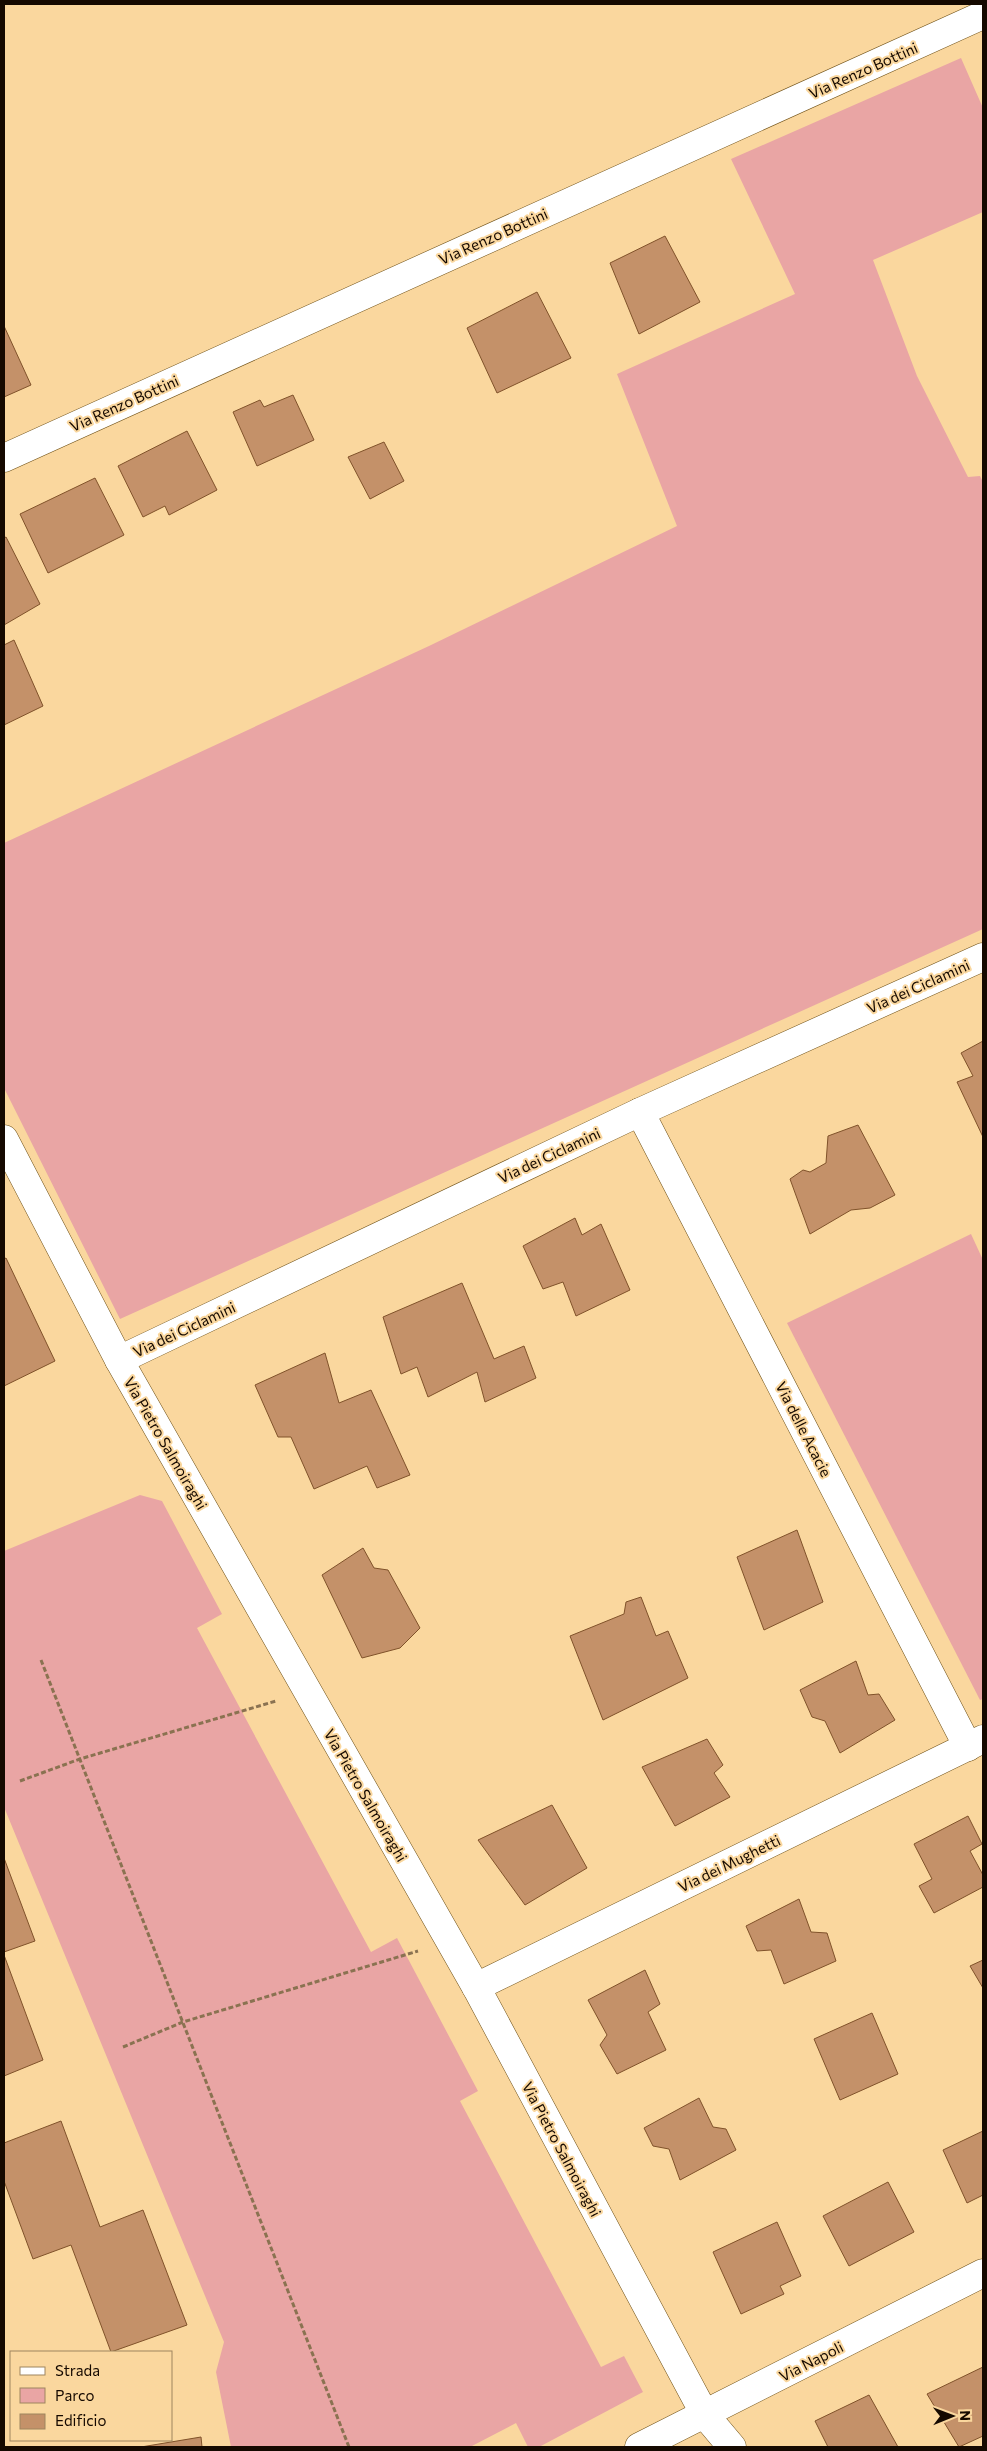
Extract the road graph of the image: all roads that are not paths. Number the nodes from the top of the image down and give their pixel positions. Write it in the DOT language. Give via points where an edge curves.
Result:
graph roads {
  1 [pos="983,15"];
  2 [pos="4,458"];
  3 [pos="983,957"];
  4 [pos="640,1112"];
  5 [pos="4,1139"];
  6 [pos="119,1360"];
  7 [pos="975,1743"];
  8 [pos="476,1987"];
  9 [pos="983,2273"];
  10 [pos="705,2415"];
  11 [pos="639,2447"];
  12 [pos="732,2447"];
  1 -- 2 [label="street, Via Renzo Bottini"];
  3 -- 4 [label="street, Via dei Ciclamini"];
  4 -- 6 [label="street, Via dei Ciclamini"];
  4 -- 7 [label="street, Via delle Acacie"];
  5 -- 6 [label="street, Via Pietro Salmoiraghi"];
  6 -- 8 [label="street, Via Pietro Salmoiraghi"];
  7 -- 8 [label="street, Via dei Mughetti"];
  8 -- 10 [label="street, Via Pietro Salmoiraghi"];
  9 -- 10 [label="street, Via Napoli"];
  10 -- 11 [label="street, Via Napoli"];
  10 -- 12 [label="street, Via Pietro Salmoiraghi"];
}
